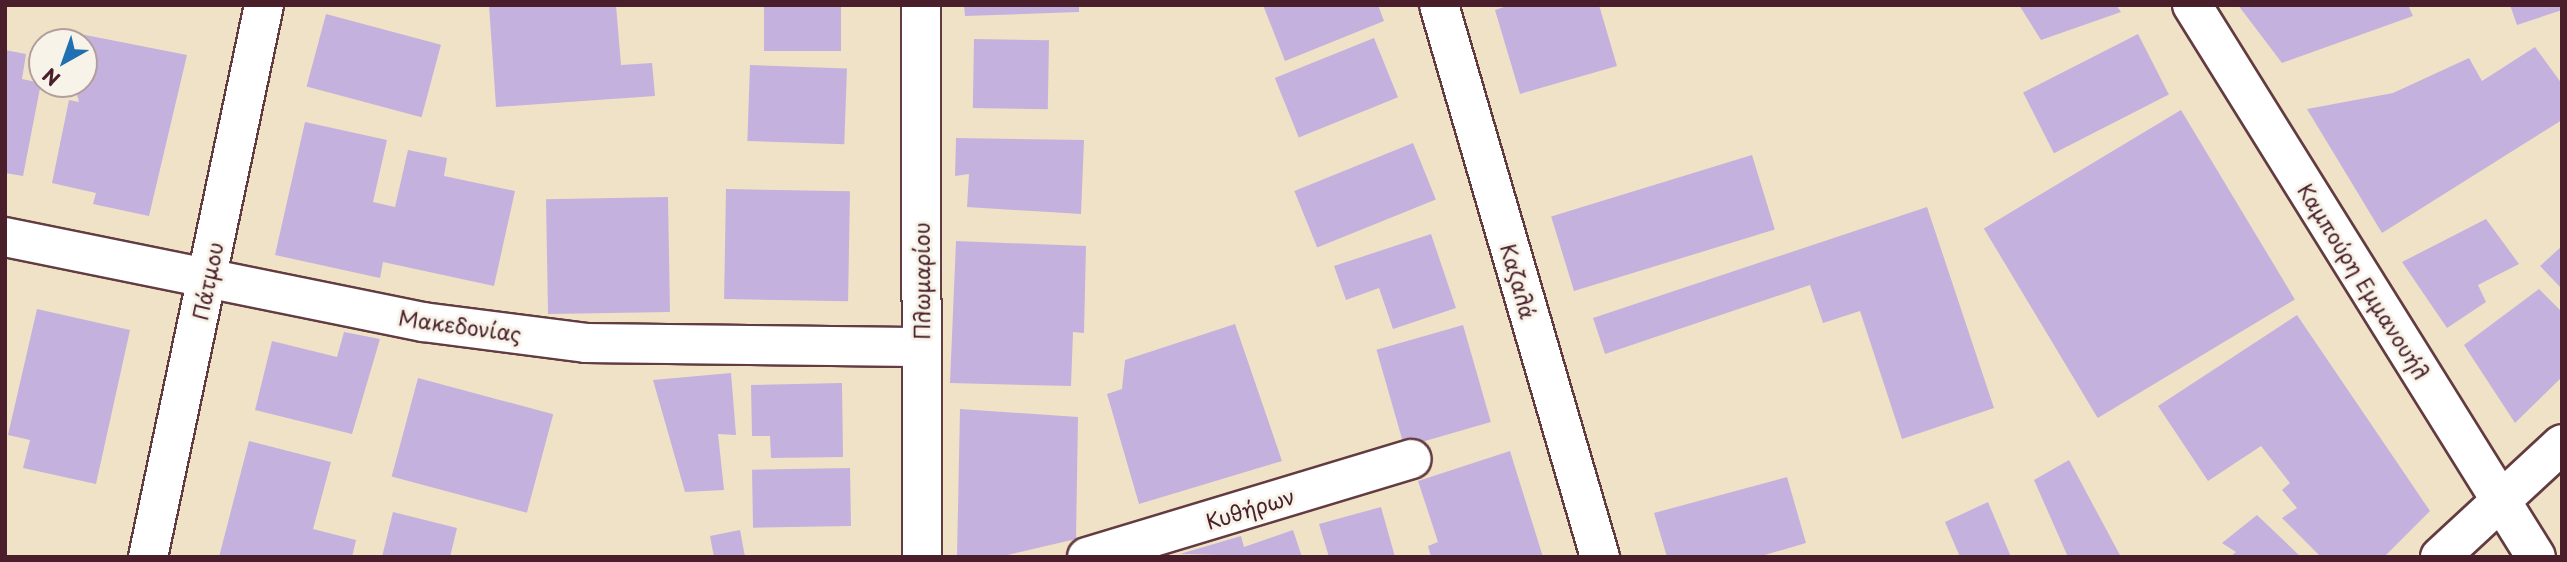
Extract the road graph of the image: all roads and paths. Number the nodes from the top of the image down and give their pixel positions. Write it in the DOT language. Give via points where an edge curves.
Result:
graph roads {
  1 [pos="264,5"];
  2 [pos="921,5"];
  3 [pos="1439,5"];
  4 [pos="2192,5"];
  5 [pos="5,237"];
  6 [pos="207,279"];
  7 [pos="922,347"];
  8 [pos="2562,444"];
  9 [pos="1412,459"];
  10 [pos="2500,499"];
  11 [pos="1169,545"];
  12 [pos="148,557"];
  13 [pos="922,557"];
  14 [pos="1087,557"];
  15 [pos="1600,557"];
  16 [pos="2440,557"];
  17 [pos="2536,557"];
  1 -- 6 [label="street, Πάτμου"];
  2 -- 7 [label="street, Πλωμαρίου"];
  3 -- 15 [label="street, Καζαλά"];
  4 -- 10 [label="street, Καμπούρη Εμμανουήλ"];
  5 -- 6 [label="street, Μακεδονίας"];
  6 -- 7 [label="street, Μακεδονίας" via="423,322 586,343"];
  6 -- 12 [label="street, Πάτμου"];
  7 -- 13 [label="street, Πλωμαρίου"];
  8 -- 10 [label="street"];
  9 -- 11 [label="street, Κυθήρων"];
  10 -- 16 [label="street"];
  10 -- 17 [label="street, Καμπούρη Εμμανουήλ"];
  11 -- 14 [label="street, Κυθήρων"];
}
